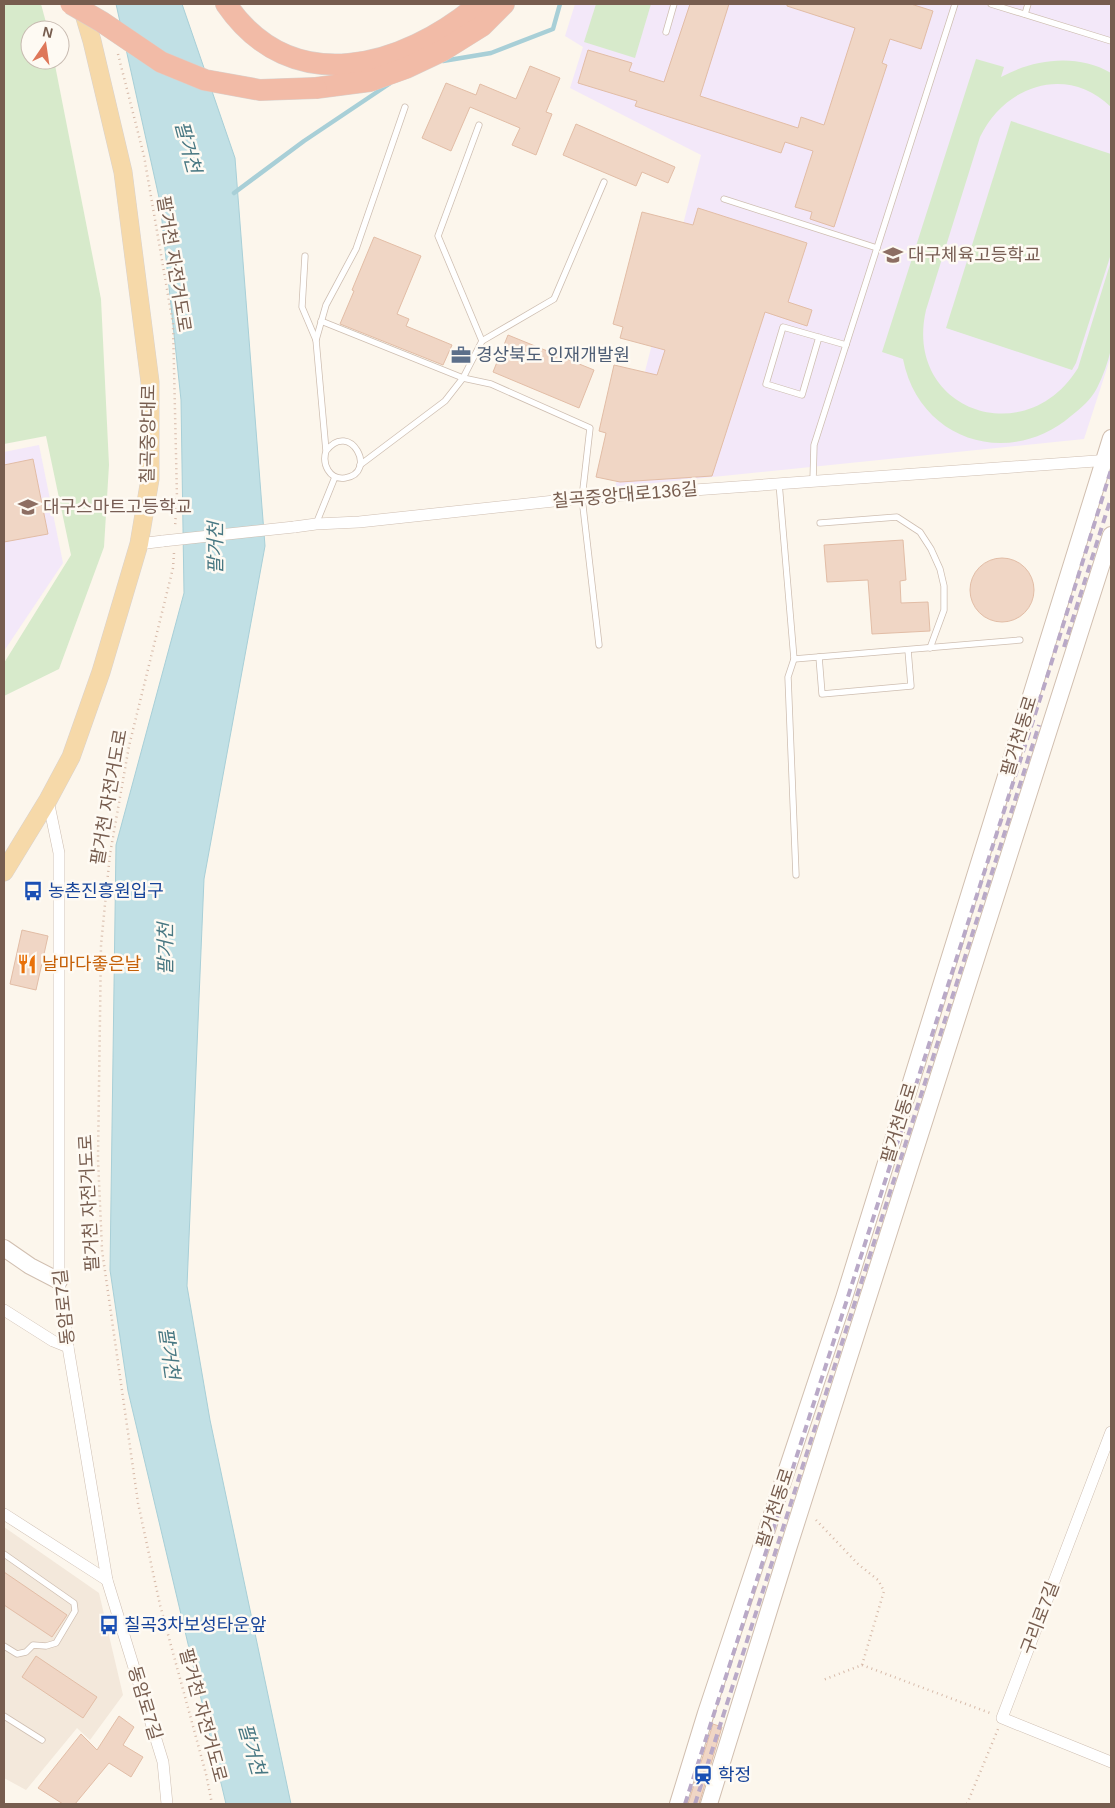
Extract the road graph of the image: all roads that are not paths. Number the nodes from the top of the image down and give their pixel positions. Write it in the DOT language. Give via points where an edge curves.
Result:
graph roads {
  1 [pos="70,4"];
  2 [pos="81,4"];
  3 [pos="226,4"];
  4 [pos="479,4"];
  5 [pos="504,4"];
  6 [pos="674,4"];
  7 [pos="955,4"];
  8 [pos="991,4"];
  9 [pos="1028,4"];
  10 [pos="1025,14"];
  11 [pos="666,32"];
  12 [pos="1111,41"];
  13 [pos="405,107"];
  14 [pos="479,125"];
  15 [pos="604,182"];
  16 [pos="724,199"];
  17 [pos="877,248"];
  18 [pos="305,256"];
  19 [pos="321,321"];
  20 [pos="819,337"];
  21 [pos="316,340"];
  22 [pos="482,341"];
  23 [pos="846,345"];
  24 [pos="463,378"];
  25 [pos="1111,438"];
  26 [pos="326,452"];
  27 [pos="1108,460"];
  28 [pos="360,465"];
  29 [pos="335,476"];
  30 [pos="813,481"];
  31 [pos="778,484"];
  32 [pos="582,498"];
  33 [pos="820,523"];
  34 [pos="316,524"];
  35 [pos="1111,535"];
  36 [pos="139,544"];
  37 [pos="1020,640"];
  38 [pos="599,645"];
  39 [pos="930,648"];
  40 [pos="908,650"];
  41 [pos="819,657"];
  42 [pos="794,659"];
  43 [pos="48,800"];
  44 [pos="4,872"];
  45 [pos="796,874"];
  46 [pos="4,1248"];
  47 [pos="59,1281"];
  48 [pos="4,1310"];
  49 [pos="68,1347"];
  50 [pos="1111,1432"];
  51 [pos="4,1514"];
  52 [pos="4,1554"];
  53 [pos="107,1580"];
  54 [pos="4,1646"];
  55 [pos="4,1716"];
  56 [pos="42,1740"];
  57 [pos="1111,1762"];
  58 [pos="167,1804"];
  59 [pos="678,1804"];
  60 [pos="709,1804"];
  1 -- 5 [label="highway, bridge" via="161,62 205,80 260,90 316,88 370,81 442,52 482,26"];
  2 -- 36 [label="main road, 칠곡중앙대로" via="123,172 150,382 150,479"];
  3 -- 4 [label="highway" via="243,25 282,53 319,64 335,65 360,64 390,56 447,28"];
  6 -- 11 [label="lane"];
  7 -- 17 [label="lane"];
  8 -- 10 [label="lane"];
  9 -- 10 [label="lane"];
  10 -- 12 [label="lane"];
  13 -- 19 [label="lane" via="356,249"];
  14 -- 22 [label="lane" via="438,236"];
  15 -- 22 [label="lane" via="554,300"];
  16 -- 17 [label="lane"];
  17 -- 23 [label="lane"];
  18 -- 21 [label="lane" via="302,307"];
  19 -- 21 [label="lane"];
  19 -- 24 [label="lane"];
  20 -- 20 [label="lane" via="783,327 766,384 802,395"];
  20 -- 23 [label="lane"];
  21 -- 26 [label="lane"];
  22 -- 24 [label="lane"];
  23 -- 30 [label="lane" via="814,445"];
  24 -- 28 [label="lane" via="445,401"];
  24 -- 32 [label="lane" via="491,384 590,428"];
  25 -- 27 [label="street, 팔거천동로"];
  26 -- 28 [label="lane" via="340,442 352,444 360,453"];
  26 -- 29 [label="lane" via="324,463"];
  27 -- 30 [label="street, 칠곡중앙대로136길"];
  27 -- 59 [label="street, 팔거천동로" via="844,1298"];
  28 -- 29 [label="lane" via="347,478"];
  29 -- 34 [label="lane"];
  30 -- 31 [label="street, 칠곡중앙대로136길"];
  31 -- 32 [label="street, 칠곡중앙대로136길"];
  31 -- 42 [label="lane"];
  32 -- 34 [label="street, 칠곡중앙대로136길"];
  32 -- 38 [label="lane"];
  33 -- 39 [label="lane" via="897,517 920,532 940,568 944,586 944,610"];
  34 -- 36 [label="street, 칠곡중앙대로136길, bridge"];
  35 -- 60 [label="street, 팔거천동로"];
  36 -- 43 [label="main road, 칠곡중앙대로" via="72,757"];
  37 -- 39 [label="lane"];
  39 -- 40 [label="lane"];
  40 -- 41 [label="lane"];
  40 -- 41 [label="lane" via="911,686 822,694"];
  41 -- 42 [label="lane"];
  42 -- 45 [label="lane" via="788,677"];
  43 -- 44 [label="main road, 칠곡중앙대로"];
  43 -- 47 [label="street, 동암로7길" via="59,853"];
  46 -- 47 [label="street"];
  47 -- 49 [label="street, 동암로7길"];
  48 -- 49 [label="street"];
  49 -- 53 [label="street, 동암로7길"];
  50 -- 57 [label="street, 구리로7길" via="1002,1718"];
  51 -- 53 [label="street"];
  52 -- 54 [label="lane" via="74,1603 75,1611 56,1643 32,1645 26,1652 17,1654"];
  53 -- 58 [label="street, 동암로7길" via="163,1762"];
  55 -- 56 [label="lane"];
}
